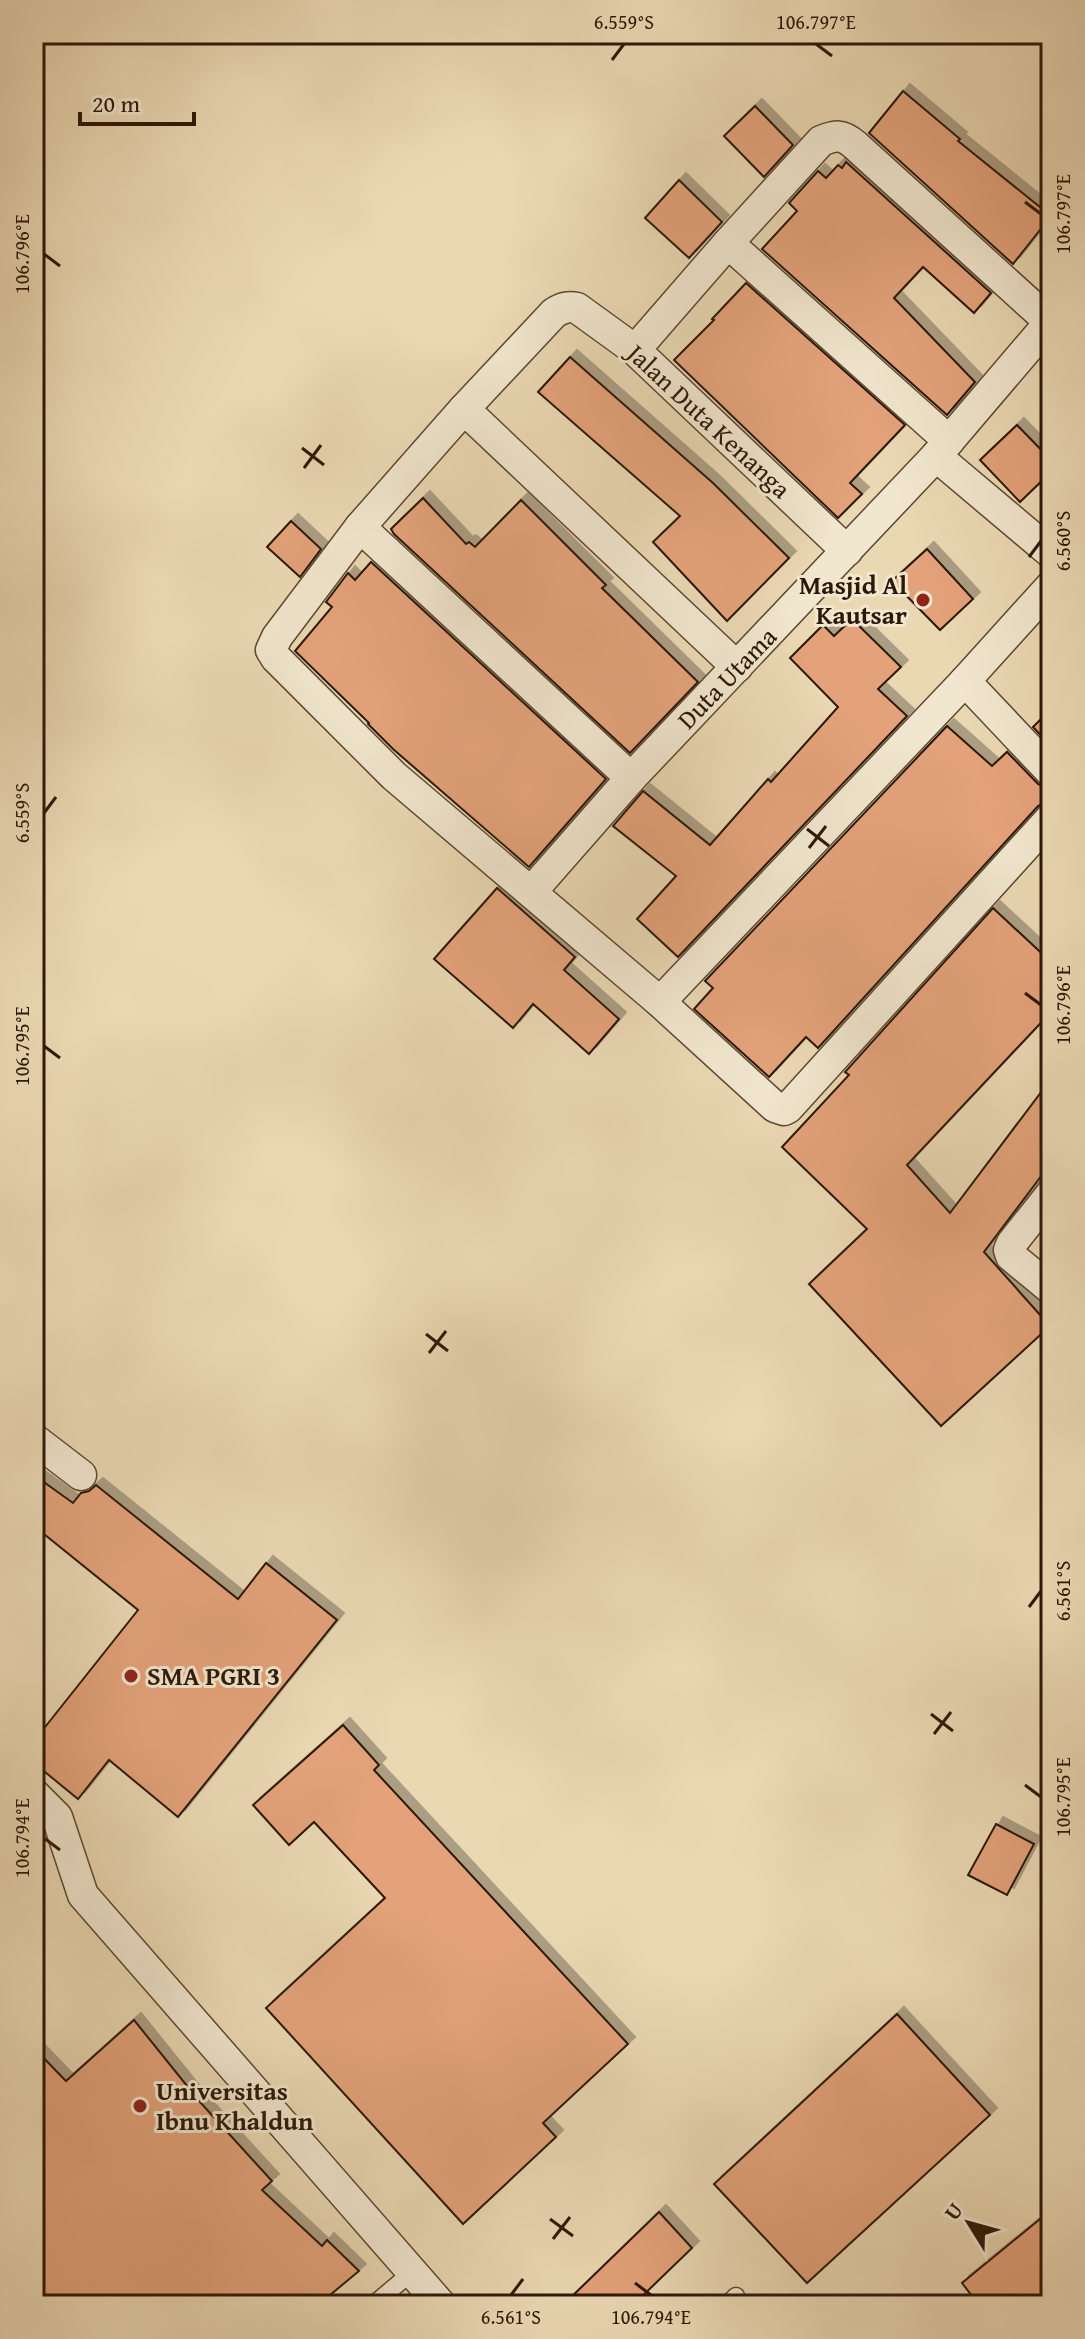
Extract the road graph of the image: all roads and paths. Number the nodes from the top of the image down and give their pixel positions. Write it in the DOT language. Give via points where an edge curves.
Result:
graph roads {
  1 [pos="728,243"];
  2 [pos="1050,322"];
  3 [pos="635,350"];
  4 [pos="464,409"];
  5 [pos="942,448"];
  6 [pos="360,527"];
  7 [pos="847,551"];
  8 [pos="1051,553"];
  9 [pos="1051,586"];
  10 [pos="737,667"];
  11 [pos="965,681"];
  12 [pos="1051,772"];
  13 [pos="631,778"];
  14 [pos="1051,818"];
  15 [pos="531,892"];
  16 [pos="660,1002"];
  17 [pos="1051,1194"];
  18 [pos="1051,1289"];
  19 [pos="34,1439"];
  20 [pos="81,1475"];
  21 [pos="34,1794"];
  22 [pos="412,2272"];
  23 [pos="373,2305"];
  24 [pos="441,2305"];
  1 -- 2 [label="street" via="821,141 846,137"];
  1 -- 3 [label="street"];
  1 -- 5 [label="street"];
  2 -- 5 [label="street, Duta Utama"];
  3 -- 4 [label="street, Jalan Duta Kenanga" via="577,308 561,308"];
  3 -- 7 [label="street, Jalan Duta Kenanga"];
  4 -- 6 [label="street"];
  4 -- 10 [label="street"];
  5 -- 7 [label="street, Duta Utama"];
  5 -- 8 [label="street"];
  6 -- 13 [label="street"];
  6 -- 15 [label="street" via="271,650 394,776"];
  7 -- 10 [label="street, Duta Utama"];
  9 -- 11 [label="street"];
  10 -- 13 [label="street, Duta Utama"];
  11 -- 12 [label="street"];
  11 -- 16 [label="street"];
  13 -- 15 [label="street, Duta Utama"];
  14 -- 16 [label="street" via="784,1110"];
  15 -- 16 [label="street"];
  17 -- 18 [label="street" via="1009,1250"];
  19 -- 20 [label="street"];
  21 -- 22 [label="street" via="57,1817 83,1895"];
  22 -- 23 [label="lane"];
  22 -- 24 [label="street"];
}
